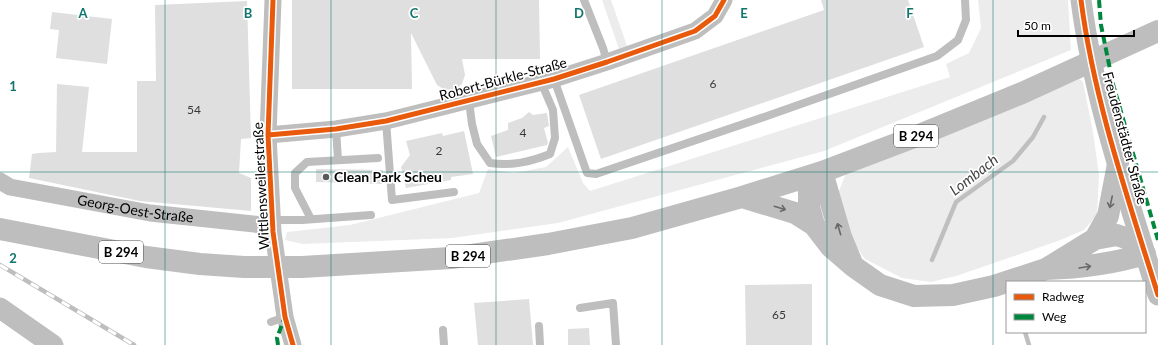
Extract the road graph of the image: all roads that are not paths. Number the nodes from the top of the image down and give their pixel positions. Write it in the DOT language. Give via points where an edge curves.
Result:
graph roads {
  1 [pos="273,0"];
  2 [pos="584,0"];
  3 [pos="724,0"];
  4 [pos="965,0"];
  5 [pos="1081,0"];
  6 [pos="1158,31"];
  7 [pos="607,62"];
  8 [pos="547,81"];
  9 [pos="469,101"];
  10 [pos="386,121"];
  11 [pos="336,129"];
  12 [pos="268,135"];
  13 [pos="378,158"];
  14 [pos="338,160"];
  15 [pos="1118,164"];
  16 [pos="816,174"];
  17 [pos="0,181"];
  18 [pos="454,192"];
  19 [pos="742,197"];
  20 [pos="371,215"];
  21 [pos="311,220"];
  22 [pos="272,223"];
  23 [pos="814,225"];
  24 [pos="0,229"];
  25 [pos="1096,239"];
  26 [pos="1145,254"];
  27 [pos="853,266"];
  28 [pos="1046,269"];
  29 [pos="1009,281"];
  30 [pos="1006,282"];
  31 [pos="1158,295"];
  32 [pos="0,308"];
  33 [pos="580,308"];
  34 [pos="539,326"];
  35 [pos="443,330"];
  36 [pos="53,345"];
  37 [pos="293,345"];
  38 [pos="444,345"];
  39 [pos="540,345"];
  40 [pos="616,345"];
  1 -- 12 [label="street, Wittlensweilerstraße"];
  2 -- 7 [label="lane"];
  3 -- 7 [label="street, Robert-Bürkle-Straße" via="715,16 695,31"];
  4 -- 8 [label="lane" via="966,20 958,40 937,56 596,174 587,173"];
  5 -- 15 [label="street, Freudenstädter Straße" via="1084,28 1097,87"];
  6 -- 16 [label="main road, B 294" via="1022,93"];
  7 -- 8 [label="street, Robert-Bürkle-Straße"];
  8 -- 9 [label="street, Robert-Bürkle-Straße"];
  8 -- 9 [label="lane" via="555,138 550,154 533,161 505,165 490,163 477,144"];
  9 -- 10 [label="street, Robert-Bürkle-Straße"];
  10 -- 11 [label="street, Robert-Bürkle-Straße"];
  10 -- 18 [label="lane" via="392,200"];
  11 -- 12 [label="street, Robert-Bürkle-Straße"];
  11 -- 14 [label="lane"];
  12 -- 22 [label="street, Wittlensweilerstraße"];
  13 -- 14 [label="lane"];
  14 -- 21 [label="lane" via="307,162 295,173 295,188"];
  15 -- 25 [label="main road, one-way" via="1108,216"];
  15 -- 26 [label="street, Freudenstädter Straße"];
  16 -- 19 [label="main road, B 294"];
  16 -- 23 [label="main road" via="809,207"];
  27 -- 16 [label="main road, one-way"];
  17 -- 22 [label="street, Georg-Oest-Straße" via="10,187 150,213"];
  19 -- 23 [label="main road, one-way" via="795,213"];
  19 -- 24 [label="main road, B 294" via="632,228 548,244 451,258 302,266 244,267 200,264 146,257"];
  20 -- 21 [label="lane"];
  21 -- 22 [label="lane"];
  22 -- 37 [label="street, Wittlensweilerstraße" via="278,320"];
  23 -- 27 [label="main road" via="831,247"];
  25 -- 26 [label="main road" via="1117,235 1132,240"];
  25 -- 28 [label="main road"];
  28 -- 26 [label="main road, one-way" via="1081,268"];
  26 -- 31 [label="street, Freudenstädter Straße"];
  27 -- 30 [label="main road" via="880,285 914,296 953,295"];
  28 -- 29 [label="main road"];
  32 -- 36 [label="street"];
  33 -- 40 [label="lane" via="613,303"];
  34 -- 39 [label="lane"];
  35 -- 38 [label="lane"];
}
